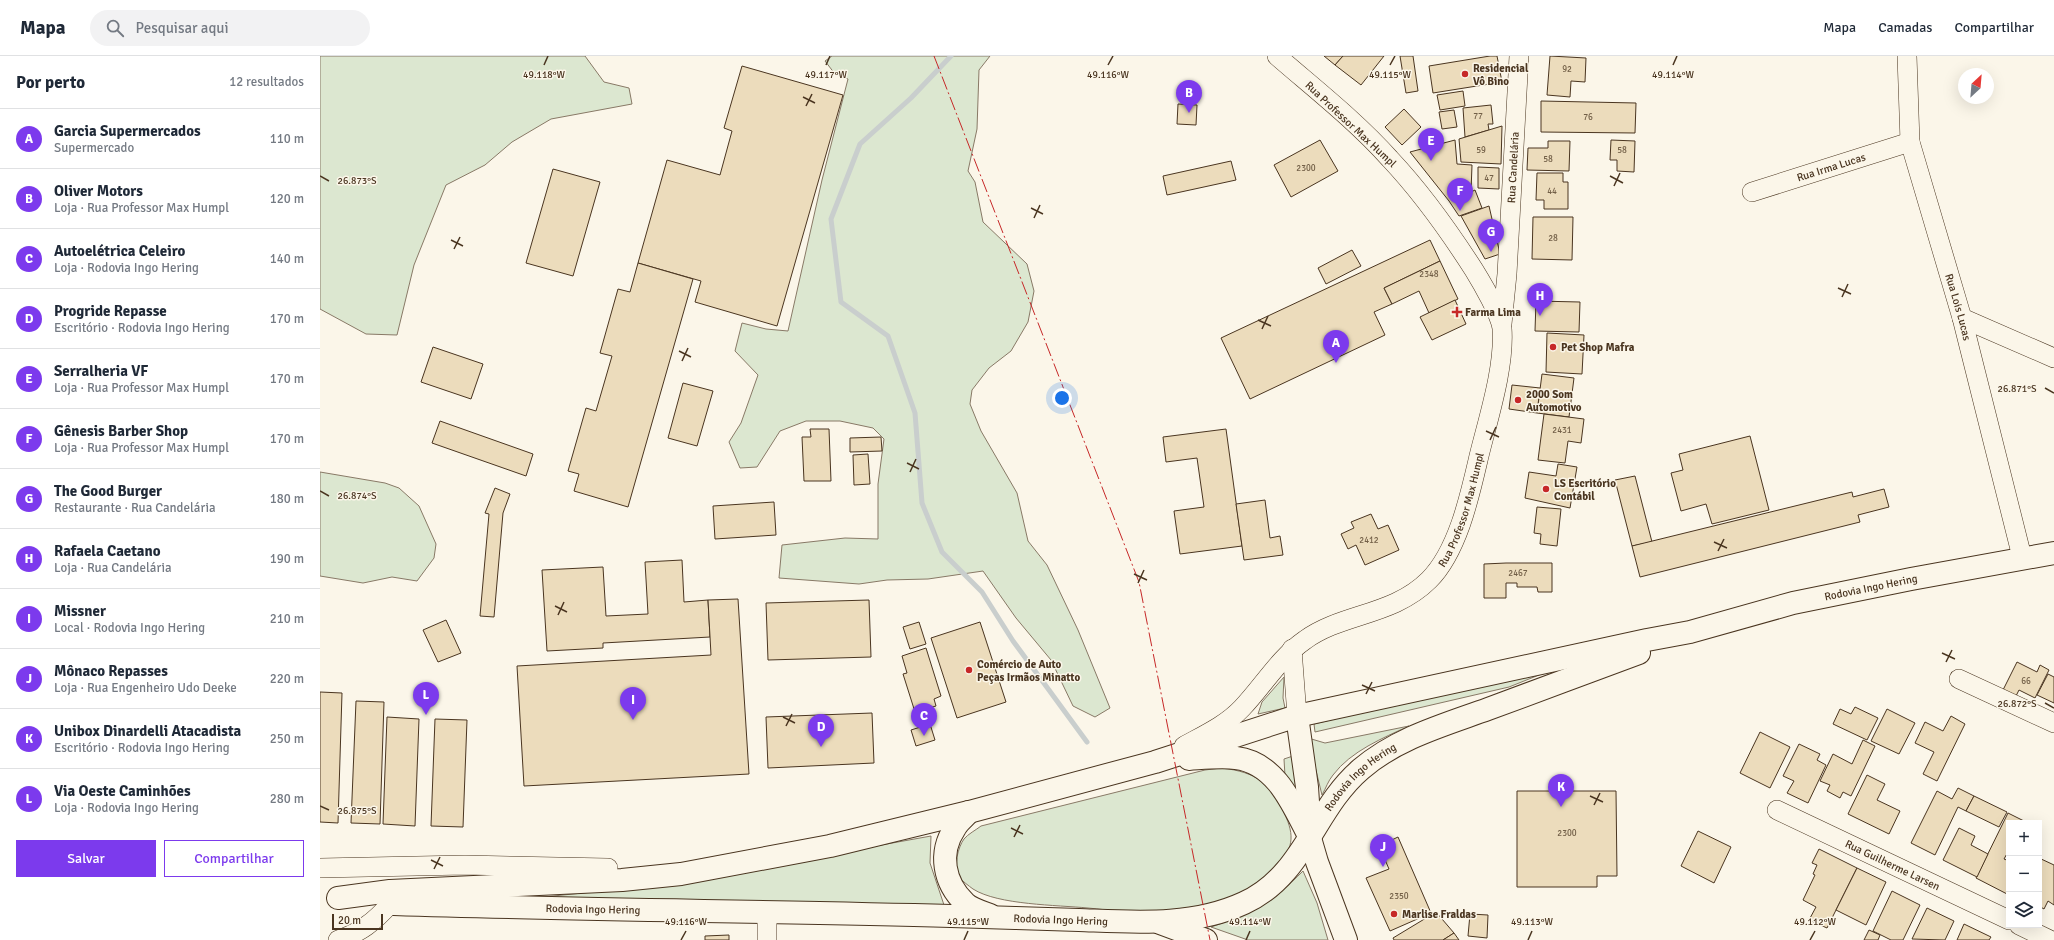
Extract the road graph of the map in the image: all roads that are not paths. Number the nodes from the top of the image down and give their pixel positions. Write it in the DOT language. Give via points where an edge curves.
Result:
graph roads {
  1 [pos="1277,56"];
  2 [pos="1519,56"];
  3 [pos="1907,56"];
  4 [pos="1910,142"];
  5 [pos="1752,192"];
  6 [pos="1962,318"];
  7 [pos="1502,326"];
  8 [pos="2054,358"];
  9 [pos="2054,553"];
  10 [pos="2022,557"];
  11 [pos="1690,632"];
  12 [pos="1292,650"];
  13 [pos="1959,679"];
  14 [pos="1297,716"];
  15 [pos="2054,723"];
  16 [pos="1155,762"];
  17 [pos="1777,810"];
  18 [pos="969,812"];
  19 [pos="1310,838"];
  20 [pos="320,868"];
  21 [pos="608,868"];
  22 [pos="329,898"];
  23 [pos="390,904"];
  24 [pos="767,913"];
  25 [pos="994,918"];
  26 [pos="2006,919"];
  27 [pos="1160,923"];
  28 [pos="2025,928"];
  29 [pos="338,940"];
  30 [pos="767,940"];
  31 [pos="1206,940"];
  32 [pos="1346,940"];
  33 [pos="2050,940"];
  1 -- 7 [label="street, Rua Professor Max Humpl" via="1368,136 1409,180 1460,248 1491,301"];
  2 -- 7 [label="street, Rua Candelária"];
  3 -- 4 [label="street, Rua Lois Lucas"];
  4 -- 5 [label="street, Rua Irma Lucas"];
  4 -- 6 [label="street, Rua Lois Lucas"];
  6 -- 8 [label="street"];
  6 -- 10 [label="street, Rua Lois Lucas"];
  7 -- 12 [label="street, Rua Professor Max Humpl" via="1495,392 1477,466 1465,510 1441,565 1420,588 1394,604 1328,628 1307,638"];
  9 -- 10 [label="main road, Rodovia Ingo Hering"];
  10 -- 11 [label="main road, Rodovia Ingo Hering" via="1793,603"];
  11 -- 14 [label="main road, Rodovia Ingo Hering"];
  11 -- 19 [label="main road, Rodovia Ingo Hering" via="1651,649 1418,734 1380,754 1359,771 1334,799"];
  12 -- 14 [label="street"];
  12 -- 16 [label="street, Rua Professor Max Humpl" via="1242,709 1224,724"];
  13 -- 15 [label="street"];
  14 -- 16 [label="main road, Rodovia Ingo Hering"];
  14 -- 19 [label="main road" via="1307,787"];
  16 -- 18 [label="main road, Rodovia Ingo Hering"];
  16 -- 19 [label="main road" via="1208,758 1250,761 1273,775"];
  17 -- 26 [label="street, Rua Guilherme Larsen"];
  18 -- 22 [label="main road, Rodovia Ingo Hering" via="830,846 681,874 622,880 390,891"];
  18 -- 25 [label="main road" via="955,828 947,845 944,863 948,880 966,904"];
  19 -- 27 [label="main road, Rodovia Ingo Hering" via="1285,874 1264,892 1242,904 1205,915"];
  19 -- 32 [label="main road"];
  20 -- 21 [label="street" via="465,865"];
  22 -- 23 [label="main road, Rodovia Ingo Hering"];
  23 -- 24 [label="main road, Rodovia Ingo Hering"];
  23 -- 29 [label="street" via="360,931"];
  24 -- 25 [label="main road, Rodovia Ingo Hering"];
  24 -- 30 [label="street"];
  25 -- 27 [label="main road, Rodovia Ingo Hering"];
  27 -- 31 [label="main road"];
  28 -- 33 [label="street"];
}
